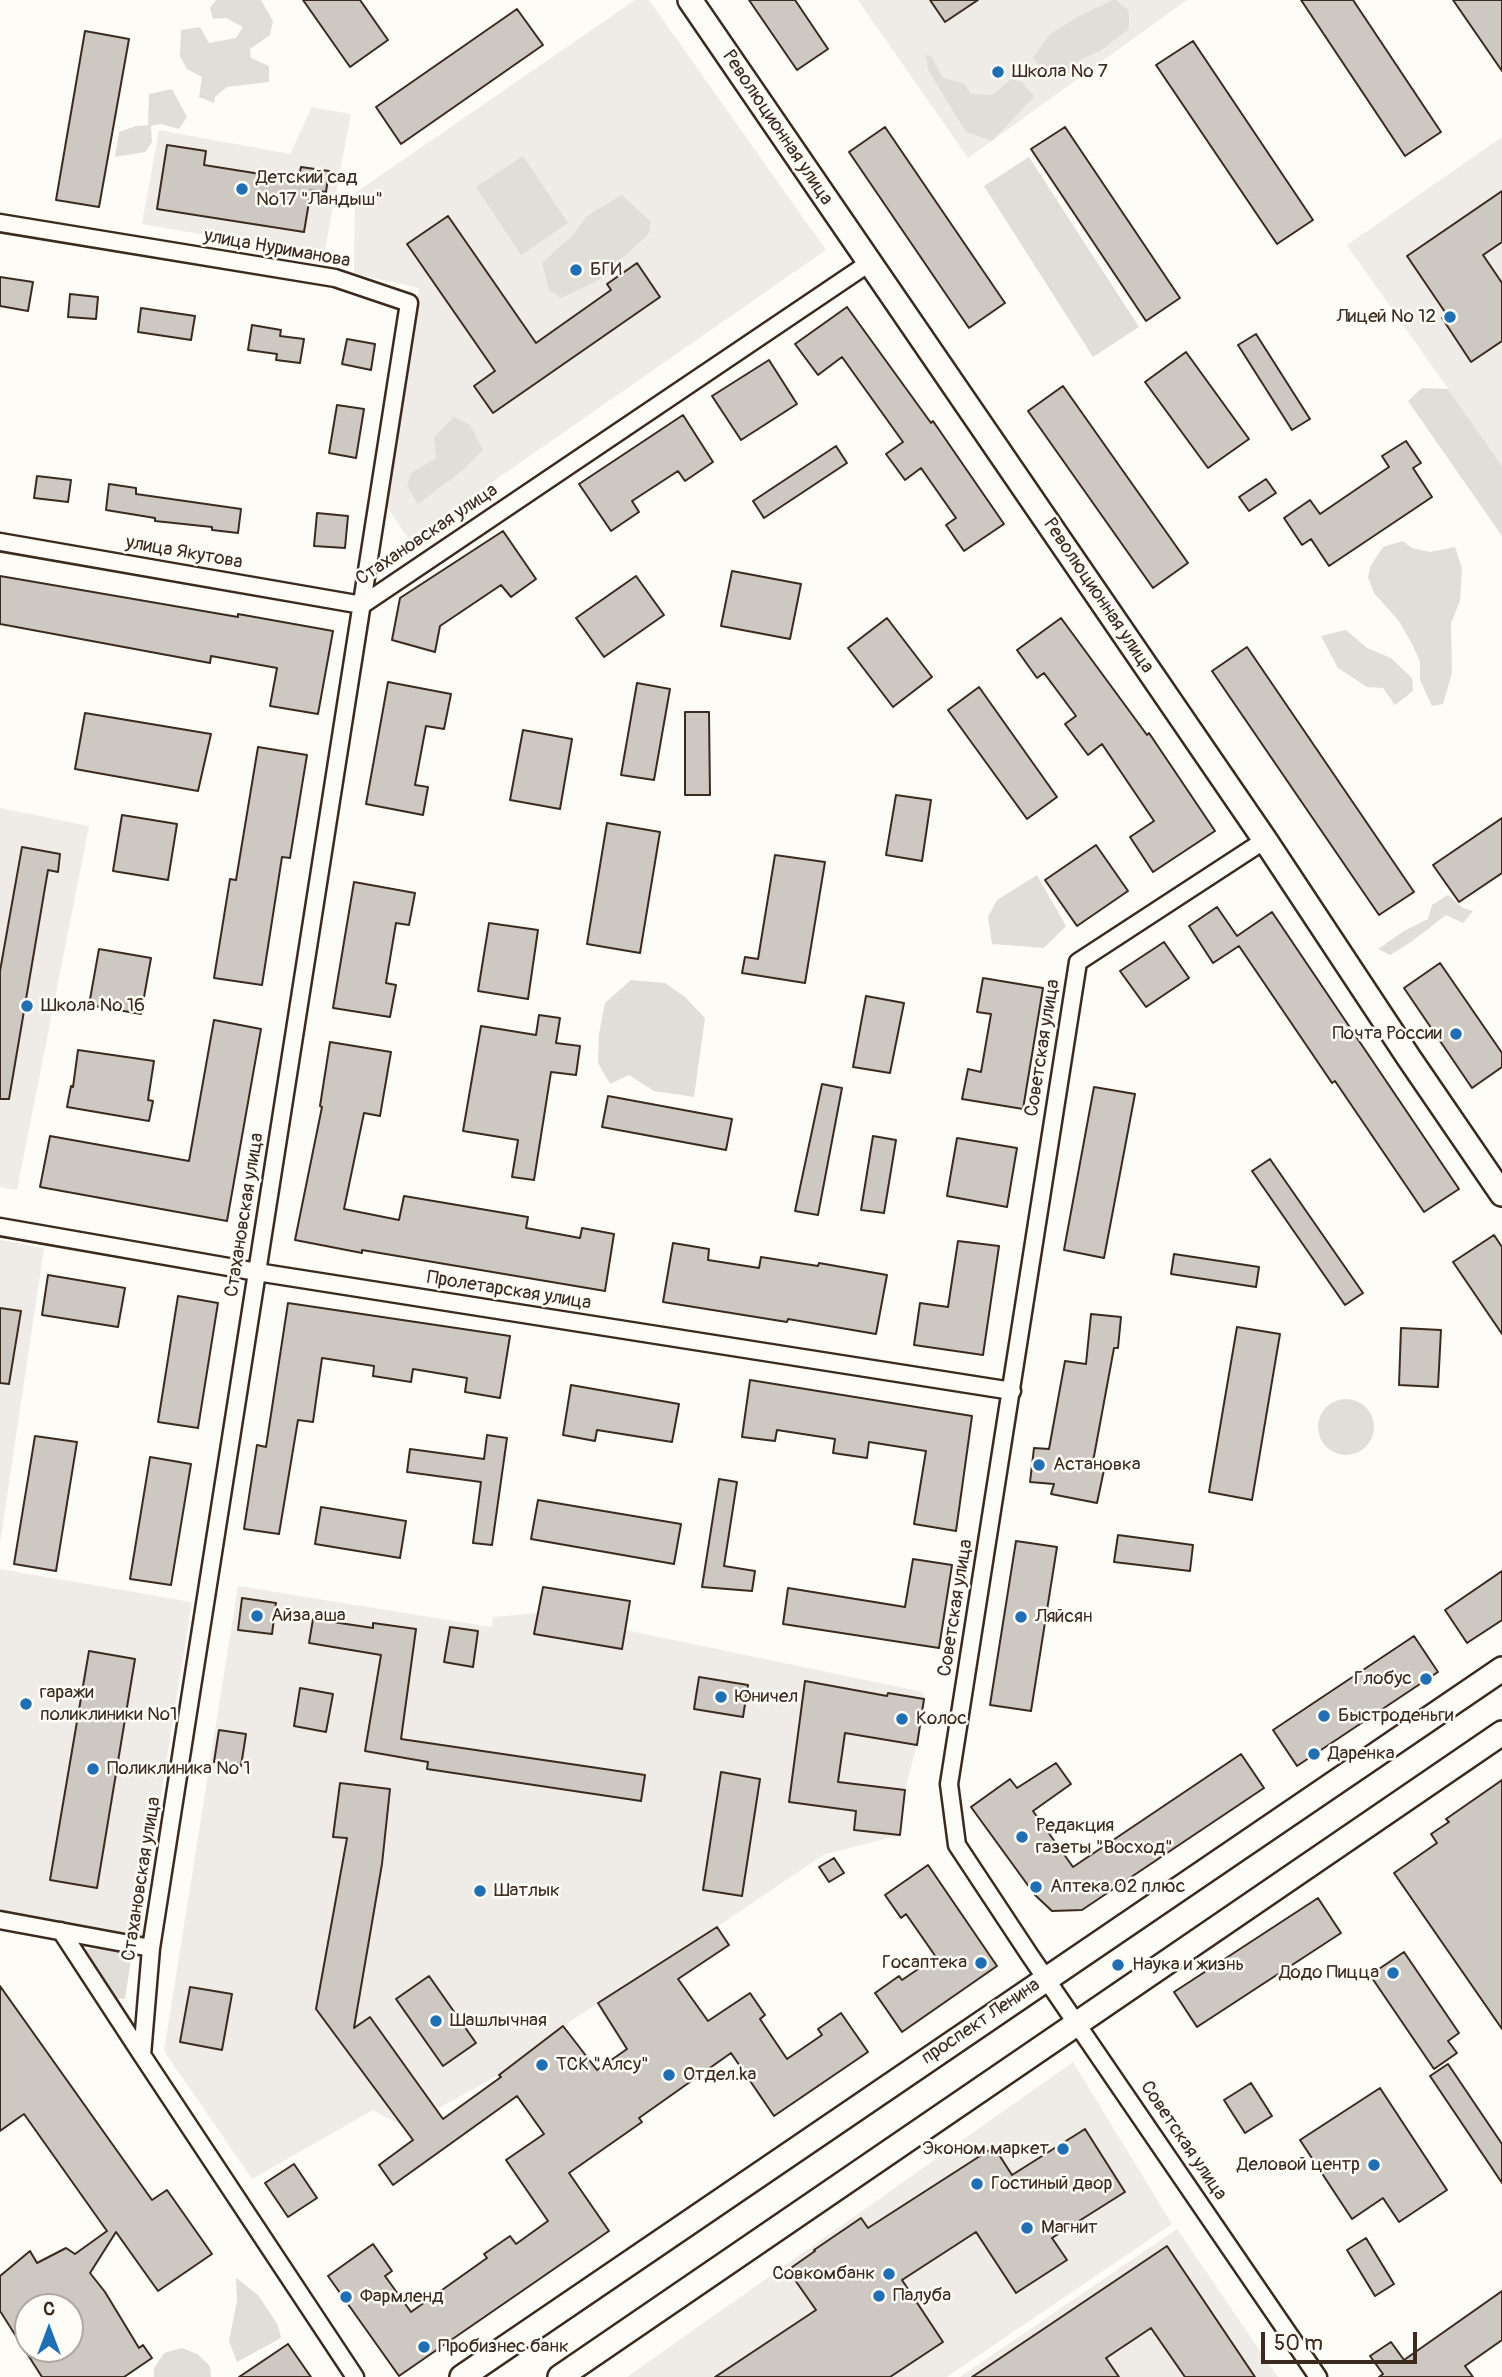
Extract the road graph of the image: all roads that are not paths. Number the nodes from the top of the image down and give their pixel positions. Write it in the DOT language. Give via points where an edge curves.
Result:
graph roads {
  1 [pos="690,0"];
  2 [pos="0,223"];
  3 [pos="869,263"];
  4 [pos="0,542"];
  5 [pos="362,604"];
  6 [pos="1265,841"];
  7 [pos="1502,1194"];
  8 [pos="0,1227"];
  9 [pos="257,1272"];
  10 [pos="1012,1391"];
  11 [pos="1502,1669"];
  12 [pos="1502,1733"];
  13 [pos="0,1920"];
  14 [pos="61,1931"];
  15 [pos="152,1948"];
  16 [pos="1046,1978"];
  17 [pos="1078,2025"];
  18 [pos="142,2055"];
  19 [pos="355,2377"];
  20 [pos="462,2377"];
  21 [pos="560,2377"];
  22 [pos="1318,2377"];
  1 -- 3 [label="street, Революционная улица"];
  2 -- 5 [label="street, улица Нуриманова" via="335,278 409,303"];
  3 -- 5 [label="street, Стахановская улица"];
  3 -- 6 [label="street, Революционная улица"];
  4 -- 5 [label="street, улица Якутова"];
  5 -- 9 [label="street, Стахановская улица"];
  6 -- 7 [label="street, Революционная улица"];
  6 -- 10 [label="street, Советская улица" via="1078,962"];
  8 -- 9 [label="street, Пролетарская улица"];
  9 -- 10 [label="street, Пролетарская улица"];
  9 -- 15 [label="street, Стахановская улица"];
  10 -- 16 [label="street, Советская улица" via="949,1784 957,1845"];
  11 -- 16 [label="street, проспект Ленина"];
  12 -- 17 [label="street"];
  13 -- 14 [label="street"];
  14 -- 15 [label="street"];
  14 -- 18 [label="street"];
  15 -- 18 [label="street, Стахановская улица"];
  16 -- 17 [label="street, Советская улица"];
  16 -- 20 [label="street, проспект Ленина"];
  17 -- 21 [label="street"];
  17 -- 22 [label="street, Советская улица"];
  18 -- 19 [label="street"];
}
